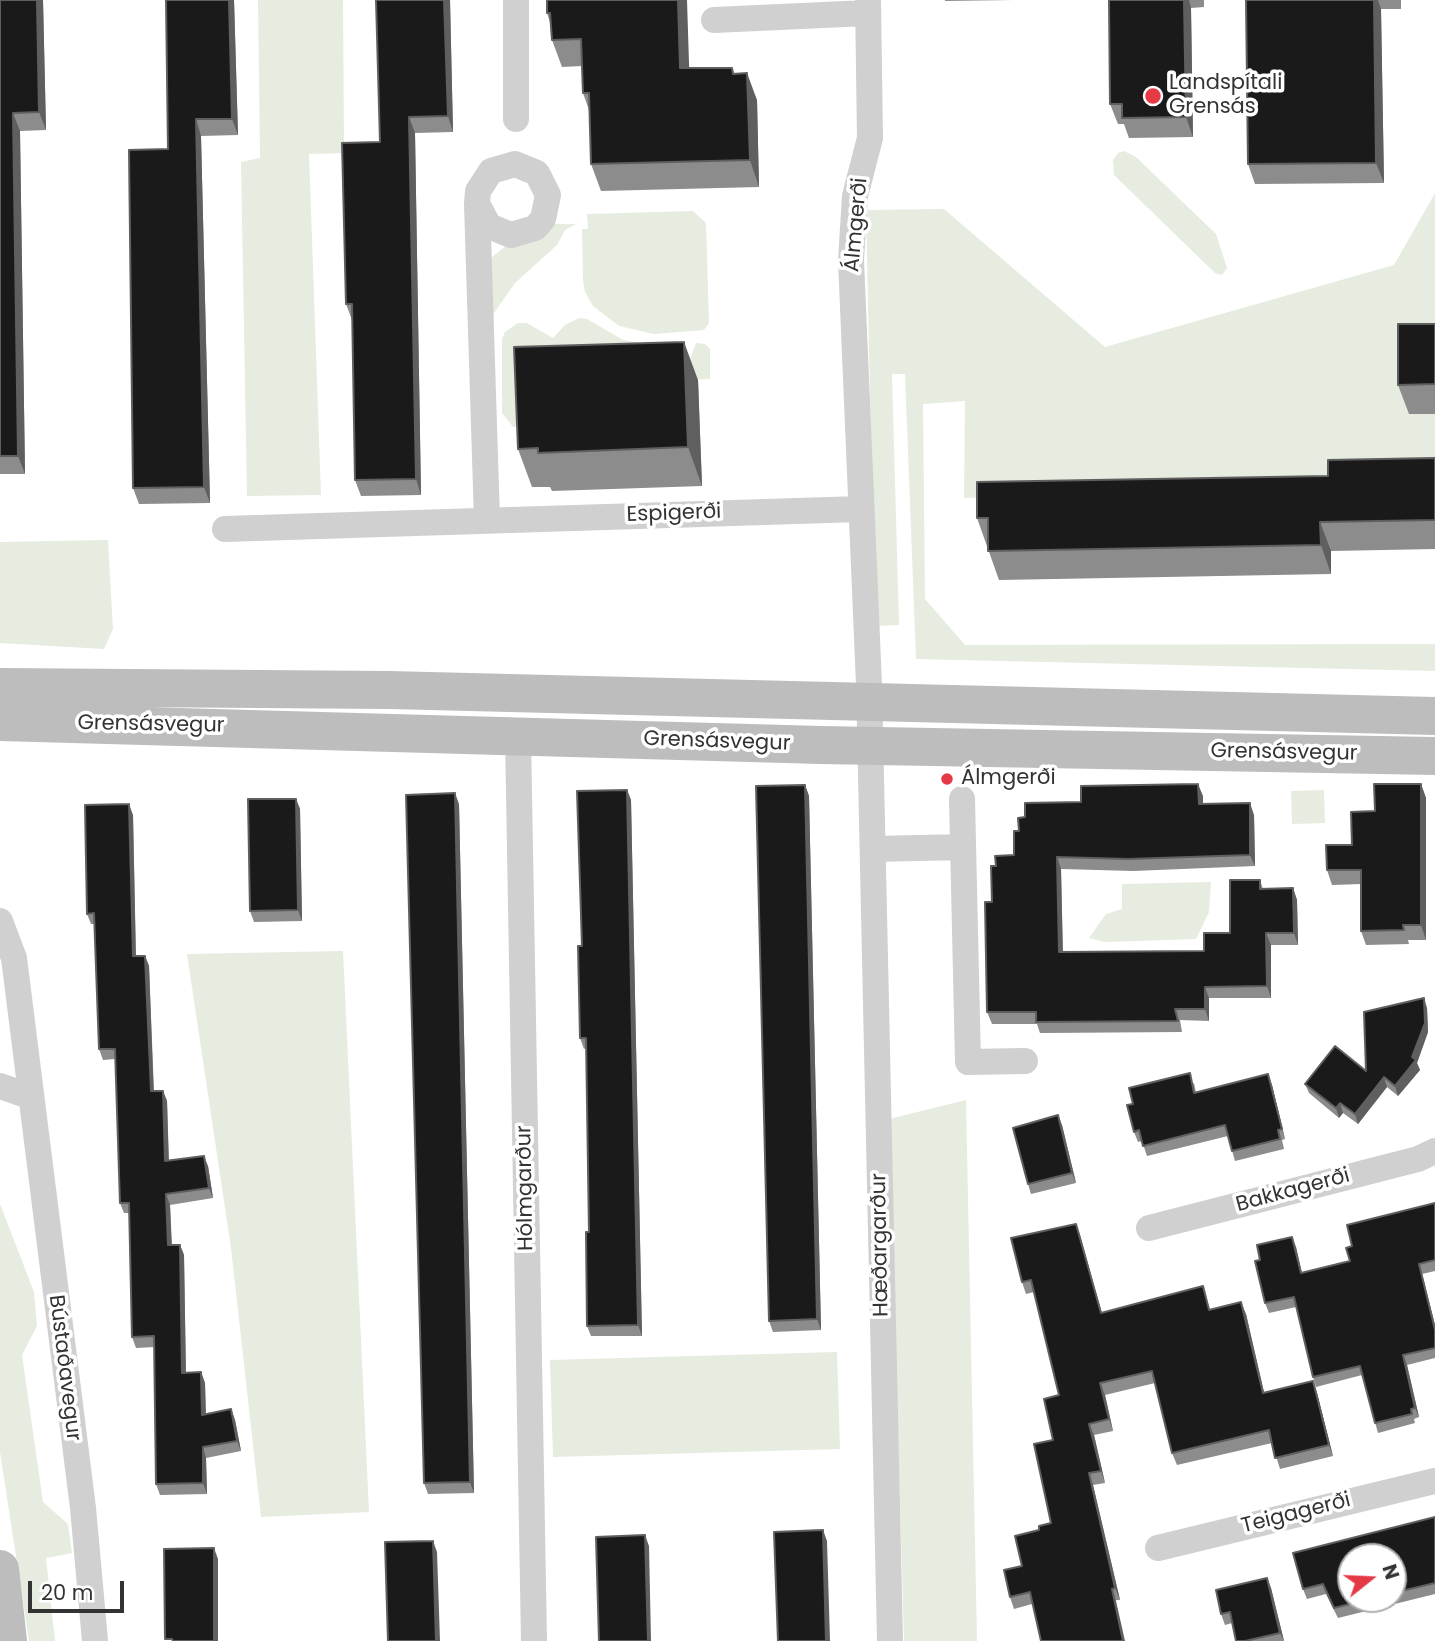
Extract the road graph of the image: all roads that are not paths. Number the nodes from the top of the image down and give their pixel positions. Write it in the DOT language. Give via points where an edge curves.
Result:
graph roads {
  1 [pos="516,0"];
  2 [pos="867,7"];
  3 [pos="714,20"];
  4 [pos="516,119"];
  5 [pos="477,204"];
  6 [pos="860,509"];
  7 [pos="487,520"];
  8 [pos="225,529"];
  9 [pos="0,687"];
  10 [pos="869,704"];
  11 [pos="1435,716"];
  12 [pos="0,722"];
  13 [pos="518,736"];
  14 [pos="871,746"];
  15 [pos="1435,756"];
  16 [pos="962,799"];
  17 [pos="963,847"];
  18 [pos="873,849"];
  19 [pos="0,921"];
  20 [pos="1025,1061"];
  21 [pos="0,1086"];
  22 [pos="29,1096"];
  23 [pos="1435,1151"];
  24 [pos="1149,1228"];
  25 [pos="1435,1481"];
  26 [pos="1158,1548"];
  27 [pos="0,1569"];
  28 [pos="8,1641"];
  29 [pos="95,1641"];
  30 [pos="534,1641"];
  31 [pos="890,1641"];
  1 -- 4 [label="street"];
  2 -- 3 [label="street"];
  2 -- 6 [label="street, Álmgerði" via="870,138 855,196 851,260"];
  5 -- 7 [label="street"];
  6 -- 7 [label="street, Espigerði"];
  6 -- 10 [label="street, Álmgerði"];
  7 -- 8 [label="street, Espigerði"];
  9 -- 10 [label="main road, Grensásvegur" via="389,690"];
  10 -- 11 [label="main road, Grensásvegur"];
  10 -- 14 [label="street, Hæðargarður"];
  12 -- 13 [label="main road, Grensásvegur"];
  13 -- 14 [label="main road, Grensásvegur"];
  13 -- 30 [label="street, Hólmgarður"];
  14 -- 15 [label="main road, Grensásvegur"];
  14 -- 18 [label="street, Hæðargarður"];
  16 -- 17 [label="street"];
  17 -- 18 [label="street"];
  17 -- 20 [label="street" via="968,1062"];
  18 -- 31 [label="street, Hæðargarður"];
  19 -- 22 [label="street, Bústaðavegur" via="14,958"];
  21 -- 22 [label="street"];
  22 -- 29 [label="street, Bústaðavegur" via="83,1508"];
  23 -- 24 [label="street, Bakkagerði"];
  25 -- 26 [label="street, Teigagerði"];
  27 -- 28 [label="main road"];
}
